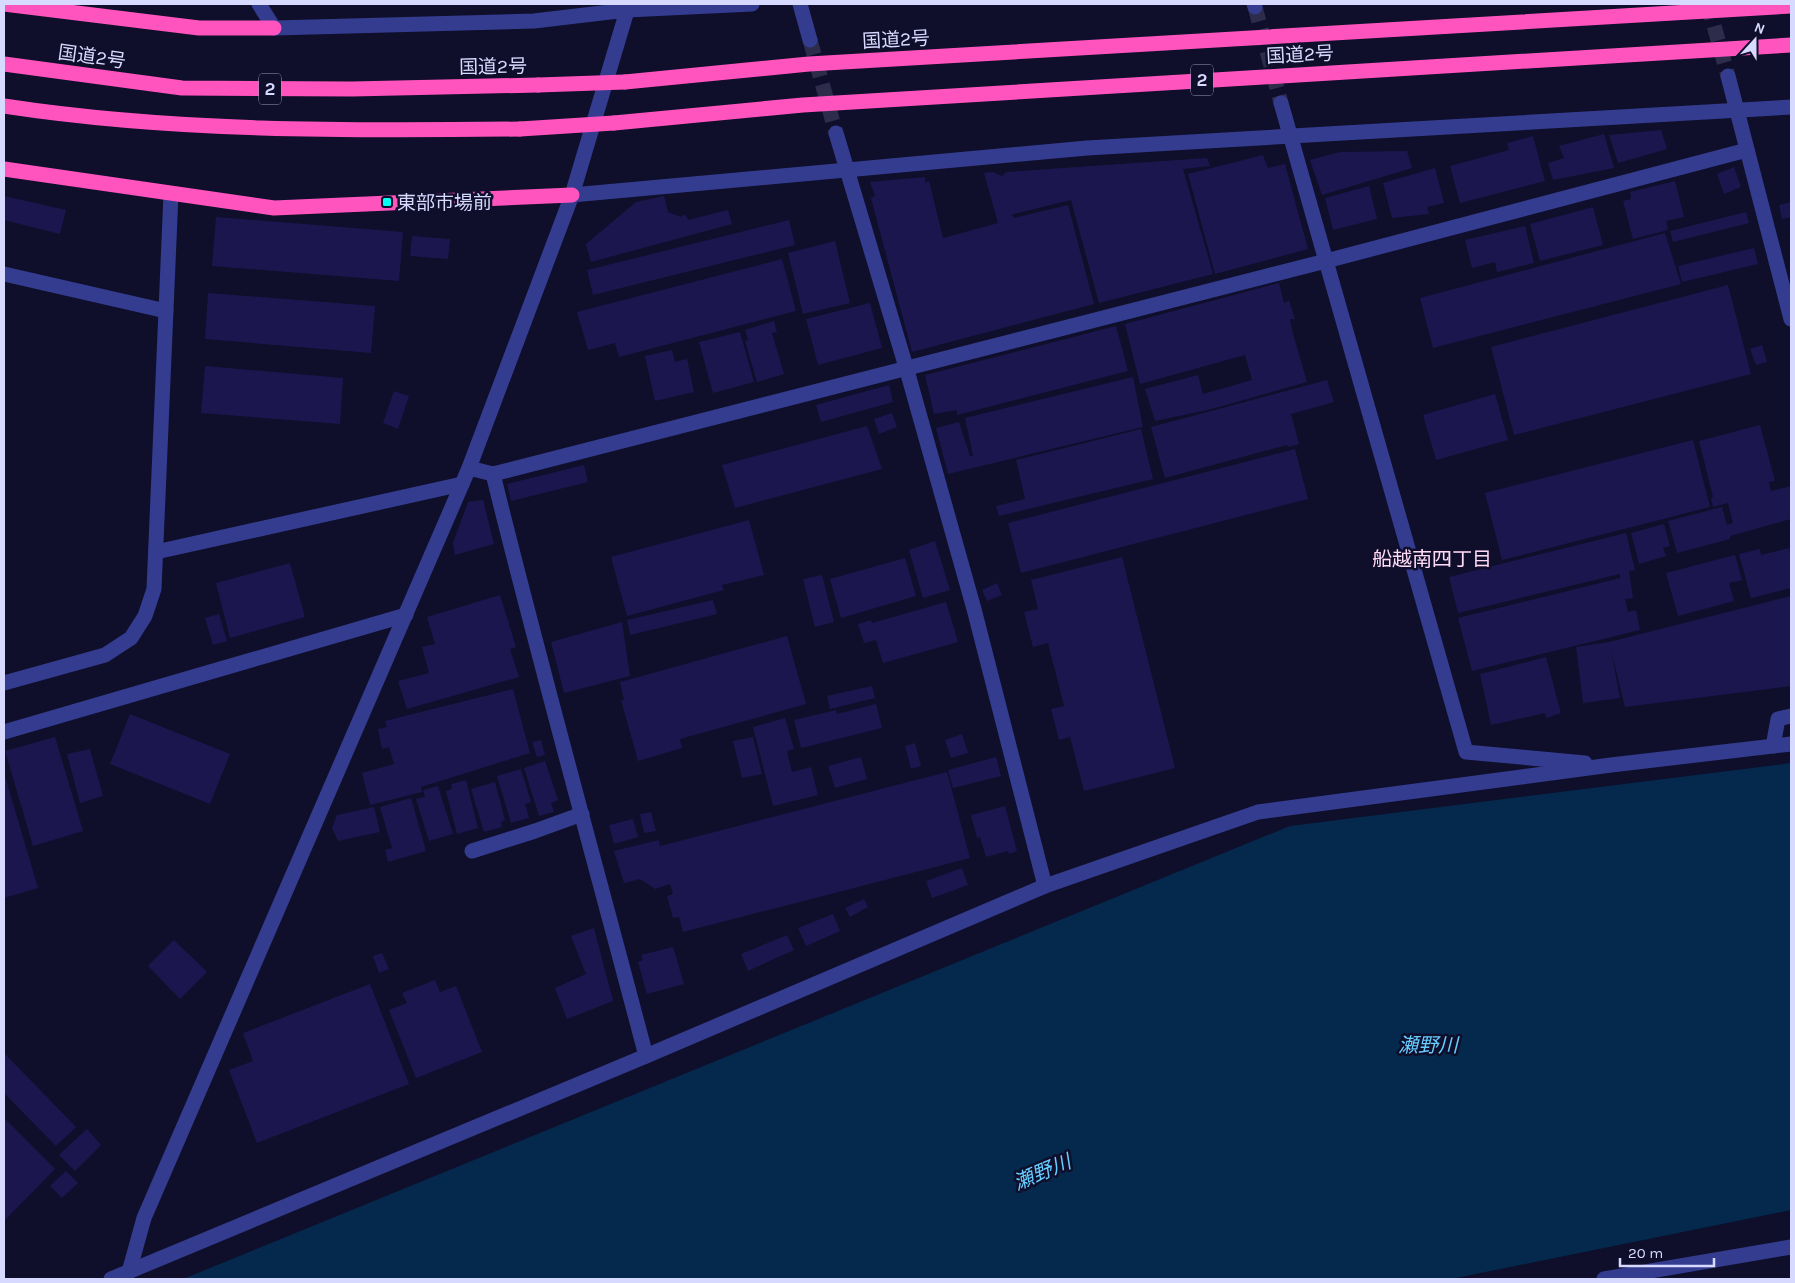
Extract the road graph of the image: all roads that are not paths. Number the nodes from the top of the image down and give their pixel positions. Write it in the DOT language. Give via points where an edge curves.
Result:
graph roads {
  1 [pos="4,4"];
  2 [pos="259,4"];
  3 [pos="752,4"];
  4 [pos="800,4"];
  5 [pos="1791,6"];
  6 [pos="628,7"];
  7 [pos="274,28"];
  8 [pos="810,40"];
  9 [pos="1791,45"];
  10 [pos="4,64"];
  11 [pos="1728,76"];
  12 [pos="1281,103"];
  13 [pos="4,106"];
  14 [pos="1791,107"];
  15 [pos="1737,110"];
  16 [pos="836,133"];
  17 [pos="1290,136"];
  18 [pos="1747,150"];
  19 [pos="4,169"];
  20 [pos="847,170"];
  21 [pos="171,194"];
  22 [pos="572,196"];
  23 [pos="1326,261"];
  24 [pos="4,274"];
  25 [pos="166,311"];
  26 [pos="1791,319"];
  27 [pos="906,367"];
  28 [pos="469,468"];
  29 [pos="492,474"];
  30 [pos="462,484"];
  31 [pos="156,552"];
  32 [pos="406,615"];
  33 [pos="4,683"];
  34 [pos="1791,716"];
  35 [pos="4,732"];
  36 [pos="1791,744"];
  37 [pos="1773,746"];
  38 [pos="1611,765"];
  39 [pos="582,814"];
  40 [pos="472,850"];
  41 [pos="1045,886"];
  42 [pos="646,1056"];
  43 [pos="1791,1247"];
  44 [pos="129,1272"];
  45 [pos="111,1279"];
  46 [pos="1604,1279"];
  1 -- 7 [label="highway" via="199,28"];
  2 -- 7 [label="street"];
  3 -- 6 [label="street"];
  4 -- 8 [label="street"];
  5 -- 10 [label="highway, 国道2号 / 2, bridge" via="809,64 625,82 538,86 182,88"];
  6 -- 7 [label="street" via="534,21"];
  6 -- 22 [label="street"];
  9 -- 13 [label="highway, 国道2号 / 2, bridge" via="803,105 520,129 357,131 182,124"];
  11 -- 15 [label="street"];
  12 -- 17 [label="street"];
  14 -- 15 [label="street"];
  15 -- 17 [label="street"];
  15 -- 18 [label="street"];
  16 -- 20 [label="street"];
  17 -- 20 [label="street" via="1087,148"];
  17 -- 23 [label="street"];
  18 -- 23 [label="street"];
  18 -- 26 [label="street"];
  19 -- 21 [label="highway"];
  20 -- 22 [label="street"];
  20 -- 27 [label="street"];
  21 -- 22 [label="highway" via="274,208"];
  21 -- 25 [label="street"];
  22 -- 28 [label="street"];
  23 -- 27 [label="street"];
  23 -- 38 [label="street" via="1466,752"];
  24 -- 25 [label="street"];
  25 -- 31 [label="street"];
  27 -- 29 [label="street"];
  27 -- 41 [label="street" via="971,599"];
  28 -- 29 [label="street"];
  28 -- 30 [label="street"];
  29 -- 39 [label="street"];
  30 -- 31 [label="street"];
  30 -- 32 [label="street"];
  31 -- 33 [label="street" via="154,589 146,616 131,638 105,655"];
  32 -- 35 [label="street"];
  32 -- 44 [label="street" via="144,1218"];
  34 -- 37 [label="street" via="1778,719"];
  36 -- 37 [label="street"];
  37 -- 38 [label="street"];
  38 -- 41 [label="street" via="1258,812"];
  39 -- 40 [label="street"];
  39 -- 42 [label="street"];
  41 -- 42 [label="street"];
  42 -- 44 [label="street"];
  43 -- 46 [label="street"];
  44 -- 45 [label="street"];
}
